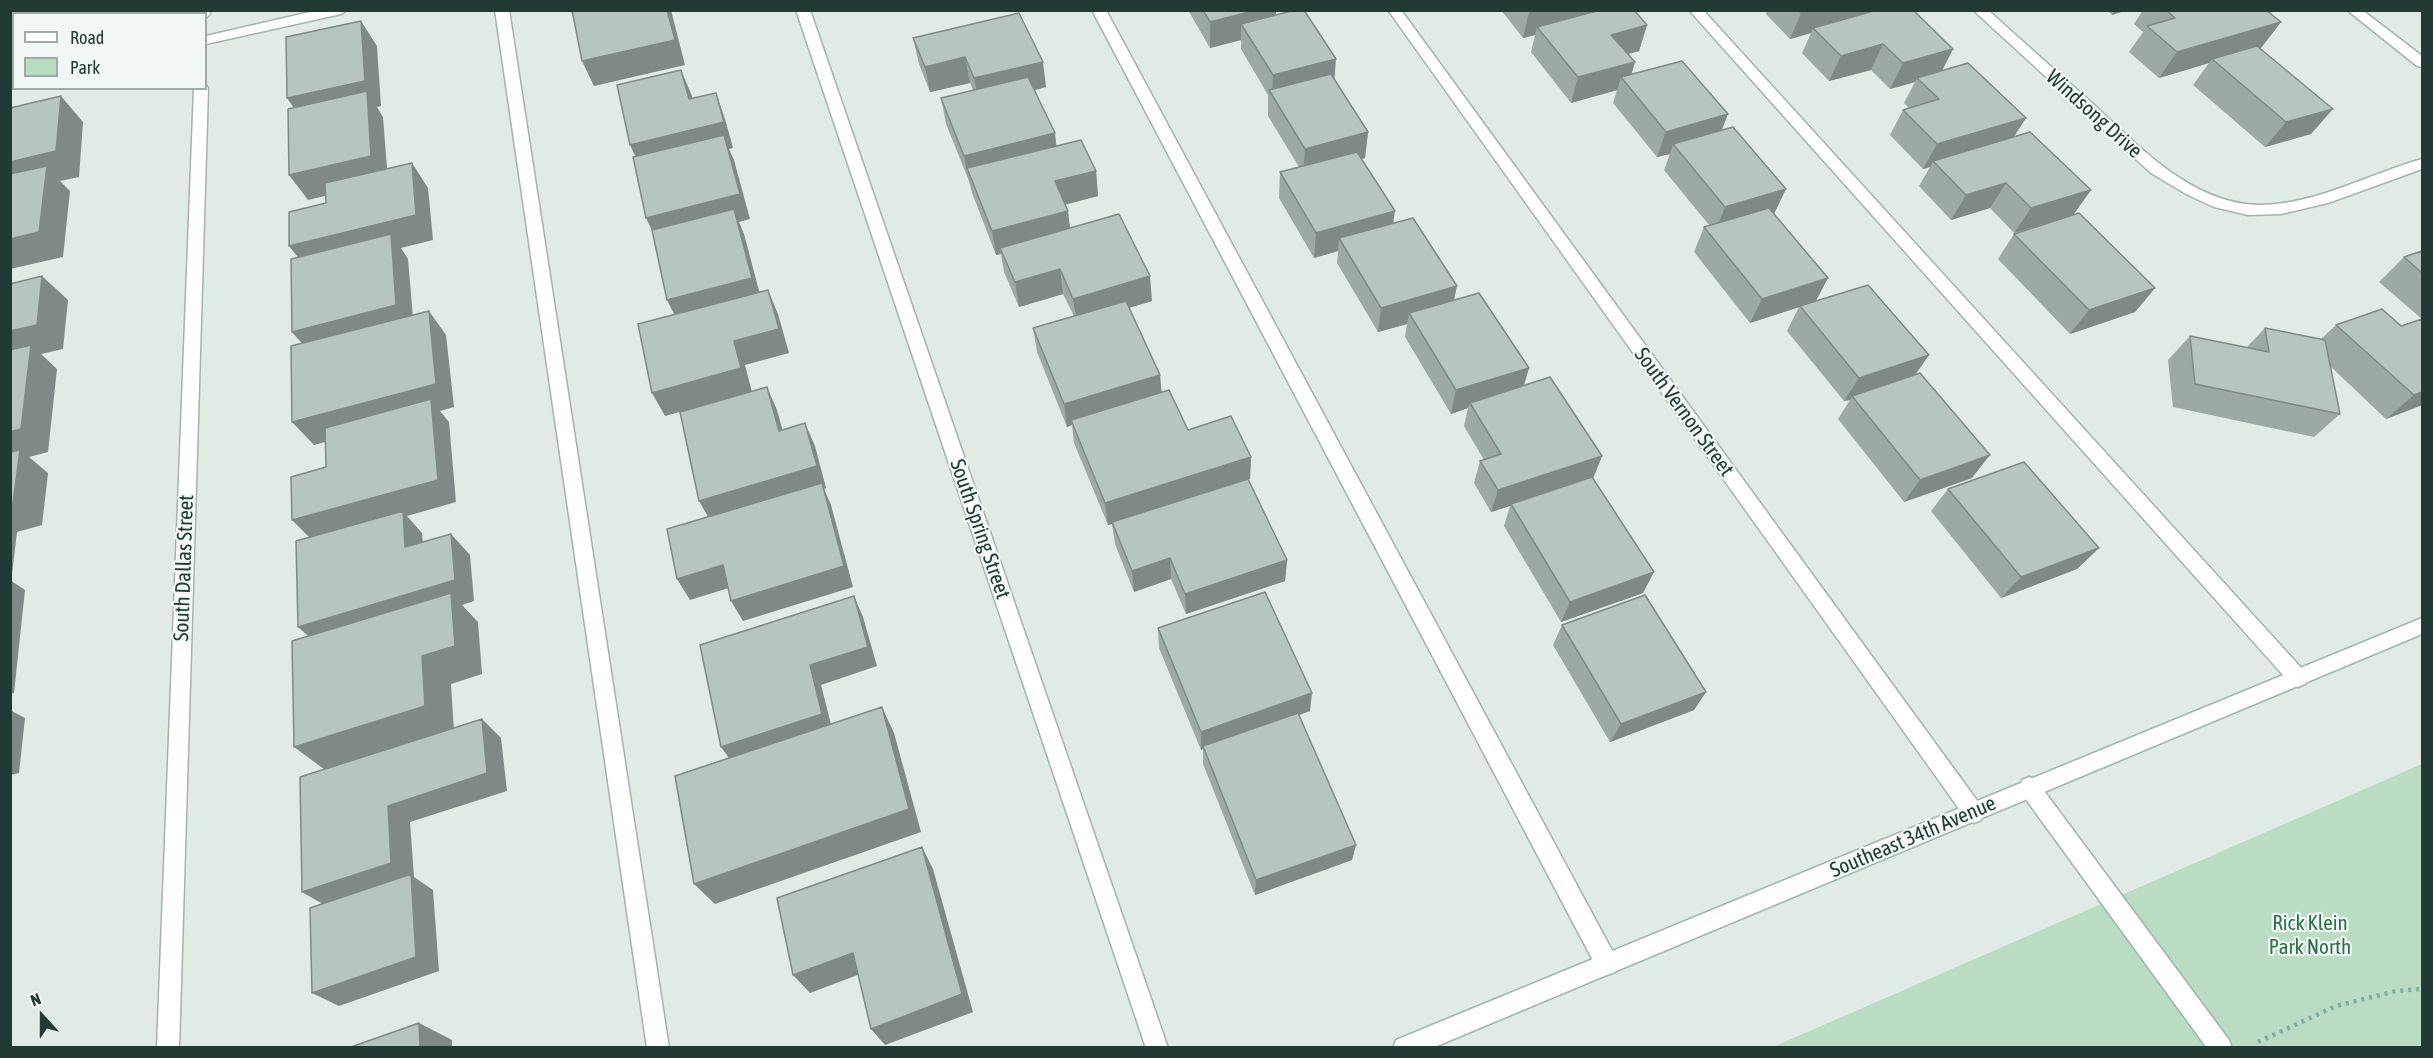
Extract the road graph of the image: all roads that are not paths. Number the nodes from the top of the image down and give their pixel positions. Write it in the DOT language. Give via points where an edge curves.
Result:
graph roads {
  1 [pos="341,10"];
  2 [pos="502,10"];
  3 [pos="803,10"];
  4 [pos="1099,10"];
  5 [pos="1395,10"];
  6 [pos="1695,10"];
  7 [pos="1979,10"];
  8 [pos="2353,10"];
  9 [pos="207,40"];
  10 [pos="2422,63"];
  11 [pos="201,90"];
  12 [pos="2422,164"];
  13 [pos="2422,626"];
  14 [pos="2298,678"];
  15 [pos="2029,787"];
  16 [pos="1974,813"];
  17 [pos="1607,964"];
  18 [pos="168,1047"];
  19 [pos="658,1047"];
  20 [pos="1157,1047"];
  21 [pos="1404,1047"];
  22 [pos="2221,1047"];
  1 -- 9 [label="street"];
  2 -- 19 [label="street"];
  3 -- 20 [label="street, South Spring Street"];
  4 -- 17 [label="street"];
  5 -- 16 [label="street, South Vernon Street"];
  6 -- 14 [label="street"];
  7 -- 12 [label="street, Windsong Drive" via="2156,169 2187,190 2218,202 2261,210 2306,203"];
  8 -- 10 [label="street"];
  11 -- 18 [label="street, South Dallas Street"];
  13 -- 14 [label="street, Southeast 34th Avenue"];
  14 -- 15 [label="street, Southeast 34th Avenue"];
  15 -- 16 [label="street, Southeast 34th Avenue"];
  15 -- 22 [label="street"];
  16 -- 17 [label="street, Southeast 34th Avenue"];
  17 -- 21 [label="street, Southeast 34th Avenue"];
}
